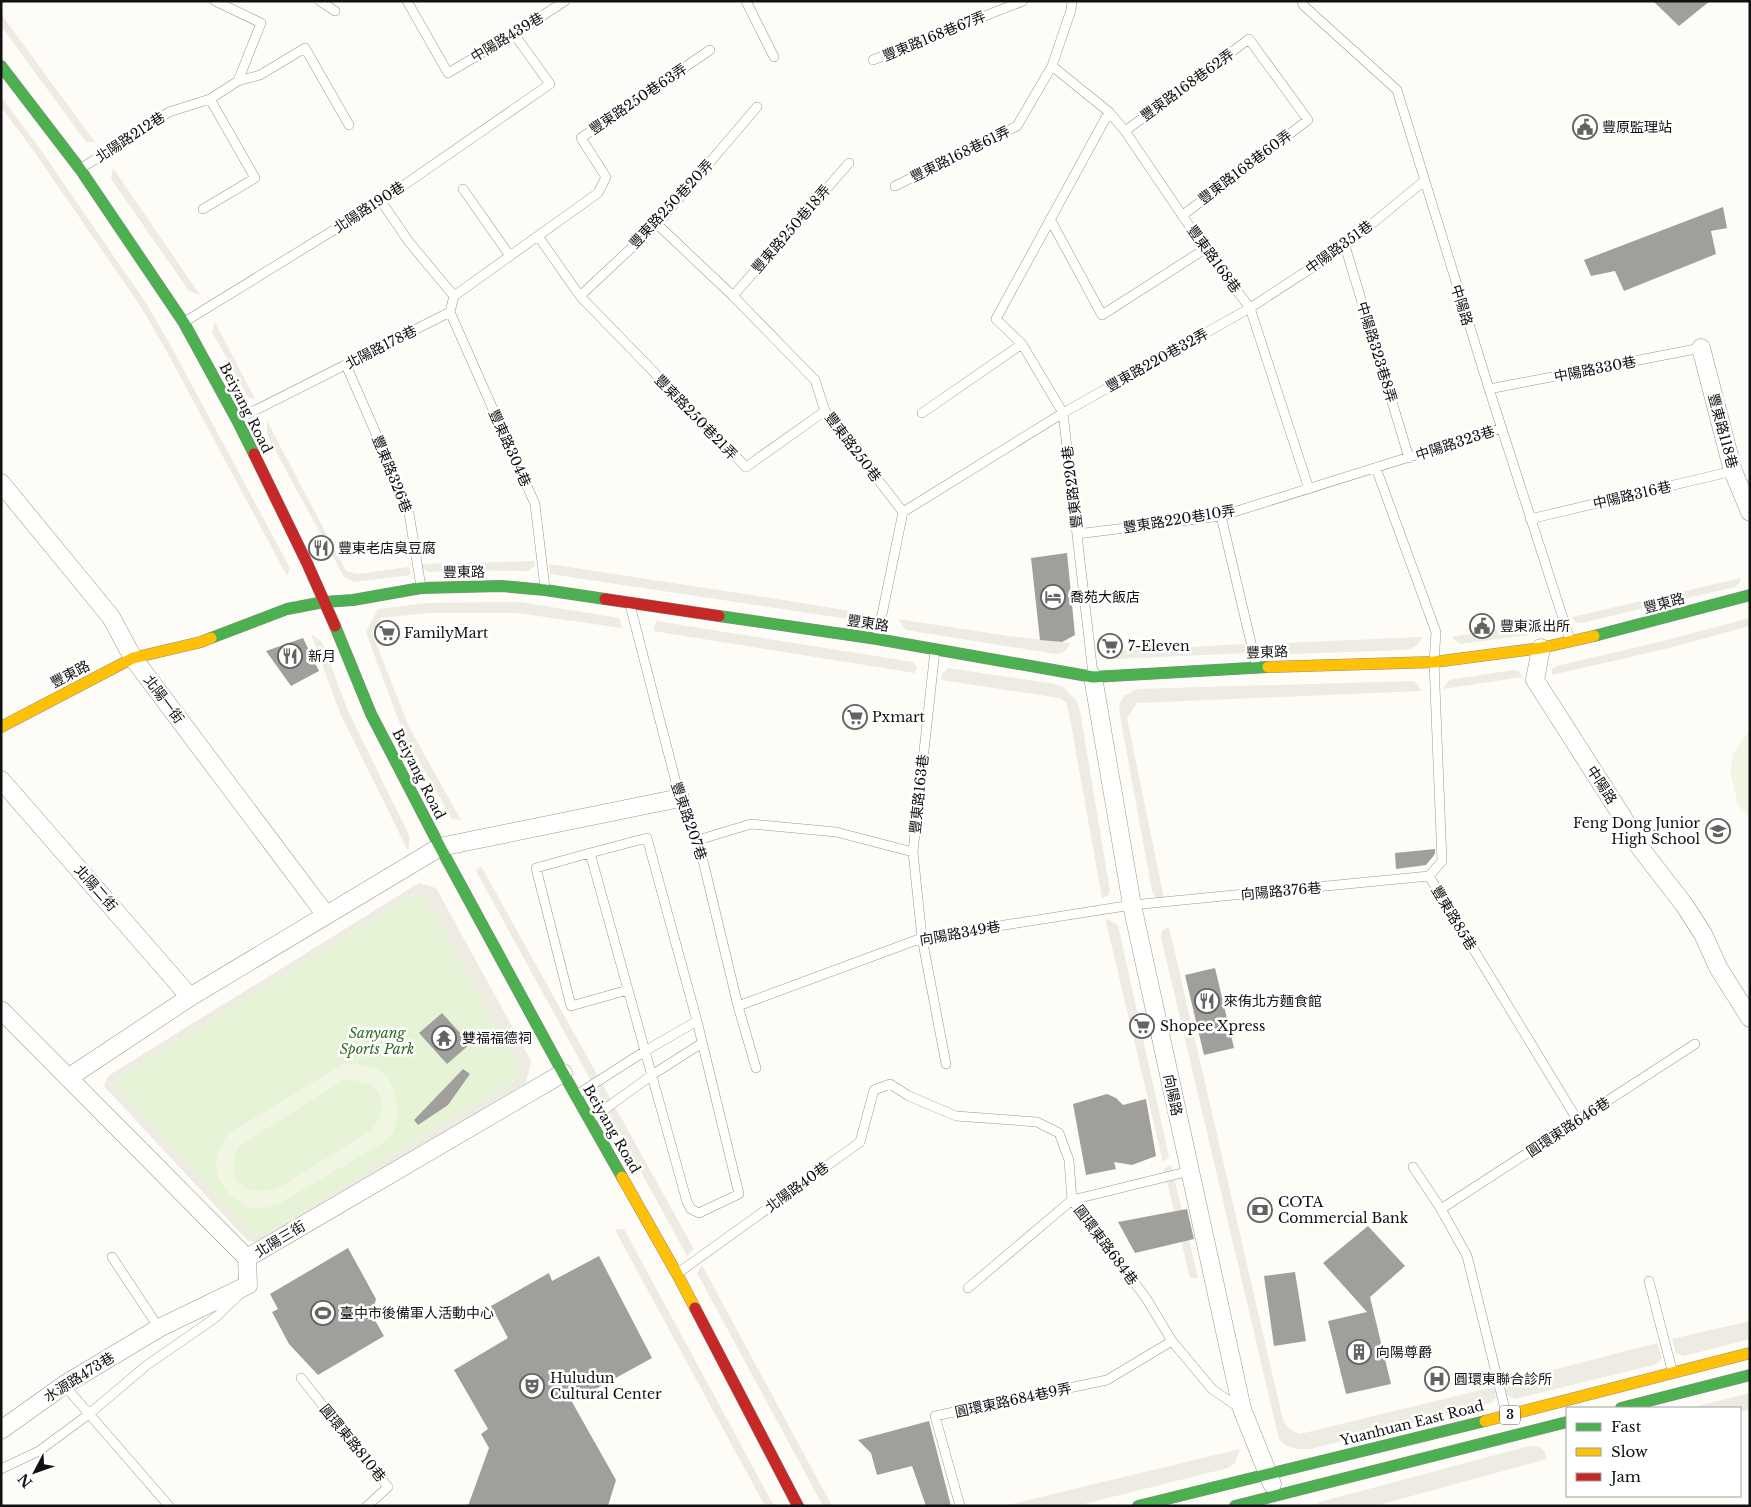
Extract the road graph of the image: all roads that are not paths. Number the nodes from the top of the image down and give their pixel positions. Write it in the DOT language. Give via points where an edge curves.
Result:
graph roads {
  1 [pos="215,1"];
  2 [pos="320,1"];
  3 [pos="407,1"];
  4 [pos="565,1"];
  5 [pos="746,1"];
  6 [pos="1023,1"];
  7 [pos="1072,1"];
  8 [pos="1302,1"];
  9 [pos="335,11"];
  10 [pos="514,34"];
  11 [pos="1249,39"];
  12 [pos="710,50"];
  13 [pos="774,57"];
  14 [pos="873,60"];
  15 [pos="1,66"];
  16 [pos="1052,66"];
  17 [pos="238,81"];
  18 [pos="210,99"];
  19 [pos="757,107"];
  20 [pos="1109,112"];
  21 [pos="349,125"];
  22 [pos="1125,131"];
  23 [pos="849,163"];
  24 [pos="80,169"];
  25 [pos="1424,181"];
  26 [pos="895,186"];
  27 [pos="464,189"];
  28 [pos="381,201"];
  29 [pos="203,209"];
  30 [pos="1183,215"];
  31 [pos="1050,219"];
  32 [pos="657,224"];
  33 [pos="538,236"];
  34 [pos="1345,246"];
  35 [pos="1205,249"];
  36 [pos="510,256"];
  37 [pos="454,296"];
  38 [pos="580,296"];
  39 [pos="733,296"];
  40 [pos="1250,308"];
  41 [pos="450,312"];
  42 [pos="184,323"];
  43 [pos="1022,344"];
  44 [pos="1701,348"];
  45 [pos="346,365"];
  46 [pos="1489,389"];
  47 [pos="825,411"];
  48 [pos="1063,412"];
  49 [pos="922,413"];
  50 [pos="236,420"];
  51 [pos="1502,428"];
  52 [pos="1409,458"];
  53 [pos="1376,468"];
  54 [pos="1733,471"];
  55 [pos="1,483"];
  56 [pos="1309,489"];
  57 [pos="903,512"];
  58 [pos="1750,512"];
  59 [pos="1221,516"];
  60 [pos="1530,520"];
  61 [pos="1077,534"];
  62 [pos="421,588"];
  63 [pos="545,590"];
  64 [pos="1750,595"];
  65 [pos="324,602"];
  66 [pos="629,602"];
  67 [pos="877,639"];
  68 [pos="1571,642"];
  69 [pos="1541,648"];
  70 [pos="935,650"];
  71 [pos="133,658"];
  72 [pos="1434,662"];
  73 [pos="1257,667"];
  74 [pos="1093,677"];
  75 [pos="1,727"];
  76 [pos="1,780"];
  77 [pos="680,798"];
  78 [pos="698,840"];
  79 [pos="440,847"];
  80 [pos="913,852"];
  81 [pos="590,853"];
  82 [pos="1430,876"];
  83 [pos="1132,905"];
  84 [pos="326,915"];
  85 [pos="922,938"];
  86 [pos="628,990"];
  87 [pos="190,997"];
  88 [pos="738,1006"];
  89 [pos="1,1010"];
  90 [pos="1750,1018"];
  91 [pos="697,1021"];
  92 [pos="702,1043"];
  93 [pos="1695,1044"];
  94 [pos="645,1051"];
  95 [pos="946,1064"];
  96 [pos="756,1068"];
  97 [pos="563,1073"];
  98 [pos="652,1075"];
  99 [pos="68,1078"];
  100 [pos="890,1084"];
  101 [pos="576,1095"];
  102 [pos="590,1120"];
  103 [pos="1578,1121"];
  104 [pos="1413,1167"];
  105 [pos="1190,1171"];
  106 [pos="1072,1200"];
  107 [pos="1441,1209"];
  108 [pos="112,1257"];
  109 [pos="247,1258"];
  110 [pos="677,1274"];
  111 [pos="1649,1281"];
  112 [pos="248,1285"];
  113 [pos="968,1288"];
  114 [pos="160,1328"];
  115 [pos="1172,1341"];
  116 [pos="1750,1353"];
  117 [pos="1673,1372"];
  118 [pos="1750,1375"];
  119 [pos="301,1378"];
  120 [pos="64,1385"];
  121 [pos="1624,1407"];
  122 [pos="1242,1409"];
  123 [pos="89,1414"];
  124 [pos="1507,1416"];
  125 [pos="1566,1422"];
  126 [pos="1,1430"];
  127 [pos="1,1470"];
  128 [pos="1269,1474"];
  129 [pos="1277,1501"];
  130 [pos="169,1506"];
  131 [pos="367,1506"];
  132 [pos="798,1506"];
  133 [pos="960,1506"];
  134 [pos="1138,1506"];
  135 [pos="1235,1506"];
  1 -- 17 [label="lane" via="261,23"];
  2 -- 9 [label="lane"];
  3 -- 10 [label="lane, 中陽路439巷" via="448,73"];
  4 -- 10 [label="lane, 中陽路439巷"];
  5 -- 13 [label="lane"];
  6 -- 14 [label="lane, 豐東路168巷67弄"];
  7 -- 16 [label="lane"];
  8 -- 25 [label="lane, 中陽路" via="1397,90"];
  10 -- 28 [label="lane, 北陽路190巷" via="550,84"];
  11 -- 22 [label="lane, 豐東路168巷62弄"];
  11 -- 30 [label="lane, 豐東路168巷60弄" via="1308,120"];
  12 -- 33 [label="lane, 豐東路250巷63弄" via="581,138 606,178 598,193"];
  15 -- 24 [label="street, Beiyang Road"];
  16 -- 20 [label="lane, 豐東路168巷"];
  16 -- 26 [label="lane, 豐東路168巷61弄" via="1017,126"];
  17 -- 18 [label="lane, 北陽路212巷"];
  17 -- 21 [label="lane, 北陽路212巷" via="260,75 306,48"];
  18 -- 24 [label="lane, 北陽路212巷" via="169,112"];
  18 -- 29 [label="lane" via="255,178"];
  19 -- 32 [label="lane, 豐東路250巷20弄"];
  20 -- 22 [label="lane, 豐東路168巷"];
  20 -- 31 [label="lane"];
  22 -- 30 [label="lane, 豐東路168巷"];
  23 -- 39 [label="lane, 豐東路250巷18弄"];
  24 -- 42 [label="street, Beiyang Road"];
  25 -- 34 [label="lane, 中陽路351巷"];
  25 -- 46 [label="lane, 中陽路"];
  27 -- 36 [label="lane"];
  28 -- 37 [label="lane" via="409,242"];
  28 -- 42 [label="lane, 北陽路190巷"];
  30 -- 35 [label="lane, 豐東路168巷"];
  31 -- 35 [label="lane" via="1102,314"];
  31 -- 43 [label="lane, 豐東路220巷" via="996,319"];
  32 -- 38 [label="lane, 豐東路250巷20弄"];
  32 -- 39 [label="lane, 豐東路250巷"];
  33 -- 36 [label="lane, 豐東路250巷63弄"];
  33 -- 38 [label="lane"];
  34 -- 40 [label="lane, 中陽路351巷"];
  34 -- 52 [label="lane, 中陽路323巷8弄"];
  35 -- 40 [label="lane, 豐東路168巷"];
  36 -- 37 [label="lane"];
  37 -- 41 [label="lane"];
  38 -- 47 [label="lane, 豐東路250巷21弄" via="746,467"];
  39 -- 47 [label="lane, 豐東路250巷" via="816,380"];
  40 -- 48 [label="lane, 豐東路220巷32弄"];
  40 -- 56 [label="lane, 豐東路168巷"];
  41 -- 45 [label="lane, 北陽路178巷"];
  41 -- 63 [label="lane, 豐東路304巷" via="535,504"];
  42 -- 50 [label="street, Beiyang Road"];
  43 -- 48 [label="lane, 豐東路220巷"];
  43 -- 49 [label="lane"];
  44 -- 46 [label="lane, 中陽路330巷"];
  44 -- 54 [label="street, 豐東路118巷"];
  45 -- 50 [label="lane, 北陽路178巷"];
  45 -- 62 [label="lane, 豐東路326巷" via="408,507"];
  46 -- 51 [label="lane, 中陽路"];
  47 -- 57 [label="lane, 豐東路250巷"];
  48 -- 57 [label="lane, 豐東路220巷32弄"];
  48 -- 61 [label="lane, 豐東路220巷"];
  50 -- 65 [label="street, Beiyang Road"];
  51 -- 52 [label="lane, 中陽路323巷"];
  51 -- 60 [label="lane, 中陽路"];
  52 -- 53 [label="lane"];
  53 -- 56 [label="lane"];
  53 -- 72 [label="lane" via="1436,632"];
  54 -- 58 [label="street, 豐東路118巷"];
  54 -- 60 [label="lane, 中陽路316巷"];
  55 -- 71 [label="street, 北陽一街" via="111,617"];
  56 -- 59 [label="lane, 豐東路220巷10弄"];
  57 -- 67 [label="lane"];
  59 -- 61 [label="lane, 豐東路220巷10弄"];
  59 -- 73 [label="lane"];
  60 -- 68 [label="lane, 中陽路"];
  61 -- 74 [label="lane, 豐東路220巷"];
  62 -- 63 [label="street, 豐東路" via="501,586"];
  62 -- 65 [label="street, 豐東路"];
  63 -- 66 [label="street, 豐東路"];
  64 -- 68 [label="street, 豐東路"];
  65 -- 71 [label="street, 豐東路" via="287,609 202,642"];
  65 -- 79 [label="street, Beiyang Road" via="371,714"];
  66 -- 67 [label="street, 豐東路"];
  66 -- 77 [label="lane, 豐東路207巷"];
  67 -- 70 [label="street, 豐東路"];
  68 -- 69 [label="street, 豐東路"];
  69 -- 72 [label="street, 豐東路"];
  69 -- 90 [label="street, 中陽路" via="1535,680 1635,841 1702,934 1719,969"];
  70 -- 74 [label="street, 豐東路"];
  70 -- 80 [label="lane, 豐東路163巷"];
  71 -- 75 [label="street, 豐東路"];
  71 -- 84 [label="street, 北陽一街"];
  72 -- 73 [label="street, 豐東路"];
  72 -- 82 [label="lane, 豐東路85巷" via="1442,861"];
  73 -- 74 [label="street, 豐東路"];
  74 -- 83 [label="street, 向陽路"];
  76 -- 87 [label="street, 北陽二街"];
  77 -- 78 [label="lane, 豐東路207巷"];
  77 -- 79 [label="street"];
  78 -- 80 [label="lane" via="751,824 836,832"];
  78 -- 88 [label="lane, 豐東路207巷"];
  79 -- 84 [label="street"];
  79 -- 97 [label="street, Beiyang Road"];
  80 -- 85 [label="lane, 豐東路163巷"];
  81 -- 86 [label="lane"];
  81 -- 86 [label="lane" via="536,868 571,1006"];
  81 -- 91 [label="lane" via="647,838"];
  82 -- 83 [label="lane, 向陽路376巷"];
  82 -- 103 [label="lane, 豐東路85巷"];
  83 -- 85 [label="lane, 向陽路349巷"];
  83 -- 105 [label="street, 向陽路"];
  84 -- 87 [label="street"];
  85 -- 88 [label="lane, 向陽路349巷"];
  85 -- 95 [label="lane, 豐東路163巷"];
  86 -- 94 [label="lane"];
  87 -- 99 [label="street"];
  88 -- 96 [label="lane, 豐東路207巷"];
  89 -- 99 [label="street, 北陽三街"];
  91 -- 92 [label="lane"];
  91 -- 94 [label="lane"];
  92 -- 98 [label="lane"];
  92 -- 98 [label="lane" via="739,1194 699,1213 691,1209"];
  93 -- 103 [label="lane, 圓環東路646巷"];
  94 -- 98 [label="lane"];
  94 -- 101 [label="lane"];
  97 -- 101 [label="street, Beiyang Road"];
  97 -- 109 [label="street, 北陽三街"];
  98 -- 102 [label="lane"];
  99 -- 109 [label="street, 北陽三街"];
  100 -- 106 [label="lane, 圓環東路684巷" via="909,1096 956,1116 1037,1122 1059,1133 1069,1160"];
  100 -- 110 [label="lane, 北陽路40巷" via="874,1090 860,1142"];
  101 -- 102 [label="street, Beiyang Road"];
  102 -- 110 [label="street, Beiyang Road"];
  103 -- 107 [label="lane, 圓環東路646巷"];
  104 -- 107 [label="lane"];
  105 -- 106 [label="lane"];
  105 -- 122 [label="street, 向陽路"];
  106 -- 113 [label="lane"];
  106 -- 115 [label="lane, 圓環東路684巷" via="1146,1298"];
  107 -- 124 [label="lane" via="1467,1256"];
  108 -- 114 [label="lane"];
  109 -- 112 [label="street"];
  110 -- 132 [label="street, Beiyang Road"];
  111 -- 117 [label="lane"];
  112 -- 114 [label="street, 水源路473巷"];
  112 -- 123 [label="lane" via="215,1318 147,1366"];
  114 -- 120 [label="street, 水源路473巷"];
  115 -- 122 [label="lane, 圓環東路684巷" via="1212,1389"];
  115 -- 133 [label="lane, 圓環東路684巷9弄" via="1107,1380 935,1416"];
  116 -- 117 [label="street, Yuanhuan East Road / 3"];
  117 -- 124 [label="street, Yuanhuan East Road / 3"];
  118 -- 121 [label="street"];
  119 -- 131 [label="lane, 圓環東路810巷" via="388,1487"];
  120 -- 123 [label="lane"];
  120 -- 126 [label="street, 水源路473巷"];
  122 -- 128 [label="street, 向陽路"];
  123 -- 127 [label="lane" via="39,1451"];
  123 -- 130 [label="lane"];
  124 -- 128 [label="street, Yuanhuan East Road / 3"];
  125 -- 129 [label="street, 3"];
  128 -- 129 [label="street, 向陽路"];
  128 -- 134 [label="street, Yuanhuan East Road / 3"];
  129 -- 135 [label="street, 3"];
}
